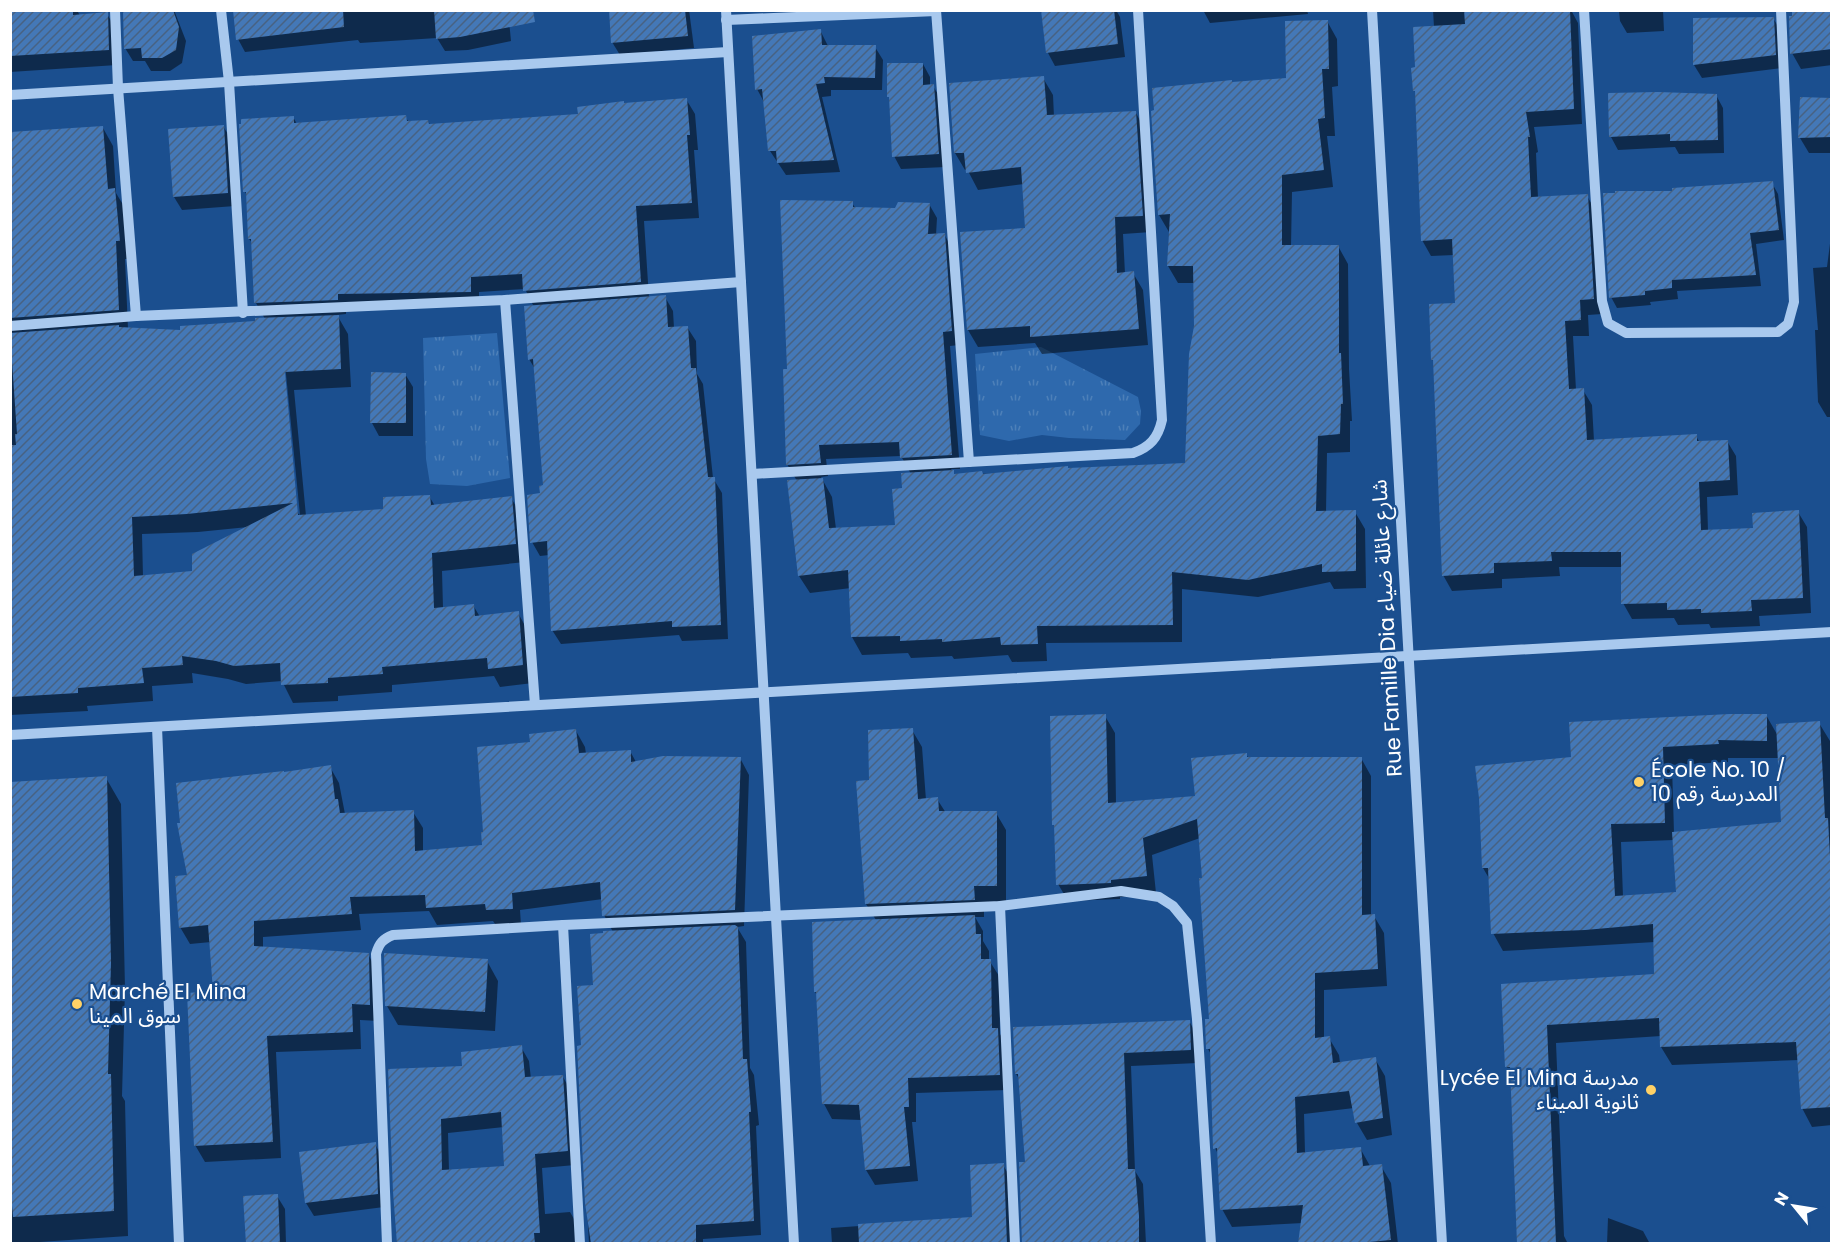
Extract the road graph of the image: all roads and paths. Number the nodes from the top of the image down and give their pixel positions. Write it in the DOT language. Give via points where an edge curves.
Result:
graph roads {
  1 [pos="115,10"];
  2 [pos="221,10"];
  3 [pos="1138,10"];
  4 [pos="1372,10"];
  5 [pos="1584,10"];
  6 [pos="1780,10"];
  7 [pos="936,11"];
  8 [pos="726,15"];
  9 [pos="728,52"];
  10 [pos="229,82"];
  11 [pos="118,88"];
  12 [pos="10,95"];
  13 [pos="741,282"];
  14 [pos="505,300"];
  15 [pos="243,313"];
  16 [pos="136,316"];
  17 [pos="10,326"];
  18 [pos="969,462"];
  19 [pos="752,474"];
  20 [pos="1832,632"];
  21 [pos="1409,656"];
  22 [pos="764,692"];
  23 [pos="535,705"];
  24 [pos="157,727"];
  25 [pos="10,735"];
  26 [pos="1000,906"];
  27 [pos="776,916"];
  28 [pos="563,925"];
  29 [pos="179,1244"];
  30 [pos="387,1244"];
  31 [pos="580,1244"];
  32 [pos="795,1244"];
  33 [pos="1015,1244"];
  34 [pos="1211,1244"];
  35 [pos="1442,1244"];
  1 -- 11 [label="street"];
  2 -- 10 [label="street"];
  3 -- 18 [label="street" via="1160,429 1150,445 1133,453"];
  4 -- 21 [label="street, Rue Famille Dia شارع عائلة ضياء"];
  5 -- 6 [label="street" via="1602,301 1608,323 1626,333 1778,333 1788,324 1794,302"];
  7 -- 8 [label="street"];
  7 -- 18 [label="street"];
  8 -- 9 [label="street"];
  9 -- 10 [label="street"];
  9 -- 13 [label="street"];
  10 -- 11 [label="street"];
  10 -- 15 [label="street"];
  11 -- 12 [label="street"];
  11 -- 16 [label="street"];
  13 -- 14 [label="street"];
  13 -- 19 [label="street"];
  14 -- 15 [label="street"];
  14 -- 23 [label="street"];
  15 -- 16 [label="street"];
  16 -- 17 [label="street"];
  18 -- 19 [label="street"];
  19 -- 22 [label="street"];
  20 -- 21 [label="street"];
  21 -- 22 [label="street"];
  21 -- 35 [label="street, Rue Famille Dia شارع عائلة ضياء"];
  22 -- 23 [label="street"];
  22 -- 27 [label="street"];
  23 -- 24 [label="street"];
  24 -- 25 [label="street"];
  24 -- 29 [label="street"];
  26 -- 27 [label="street"];
  26 -- 33 [label="street"];
  26 -- 34 [label="street" via="1121,891 1159,897 1187,923"];
  27 -- 28 [label="street"];
  27 -- 32 [label="street"];
  28 -- 30 [label="street" via="393,935 378,945"];
  28 -- 31 [label="street"];
}
